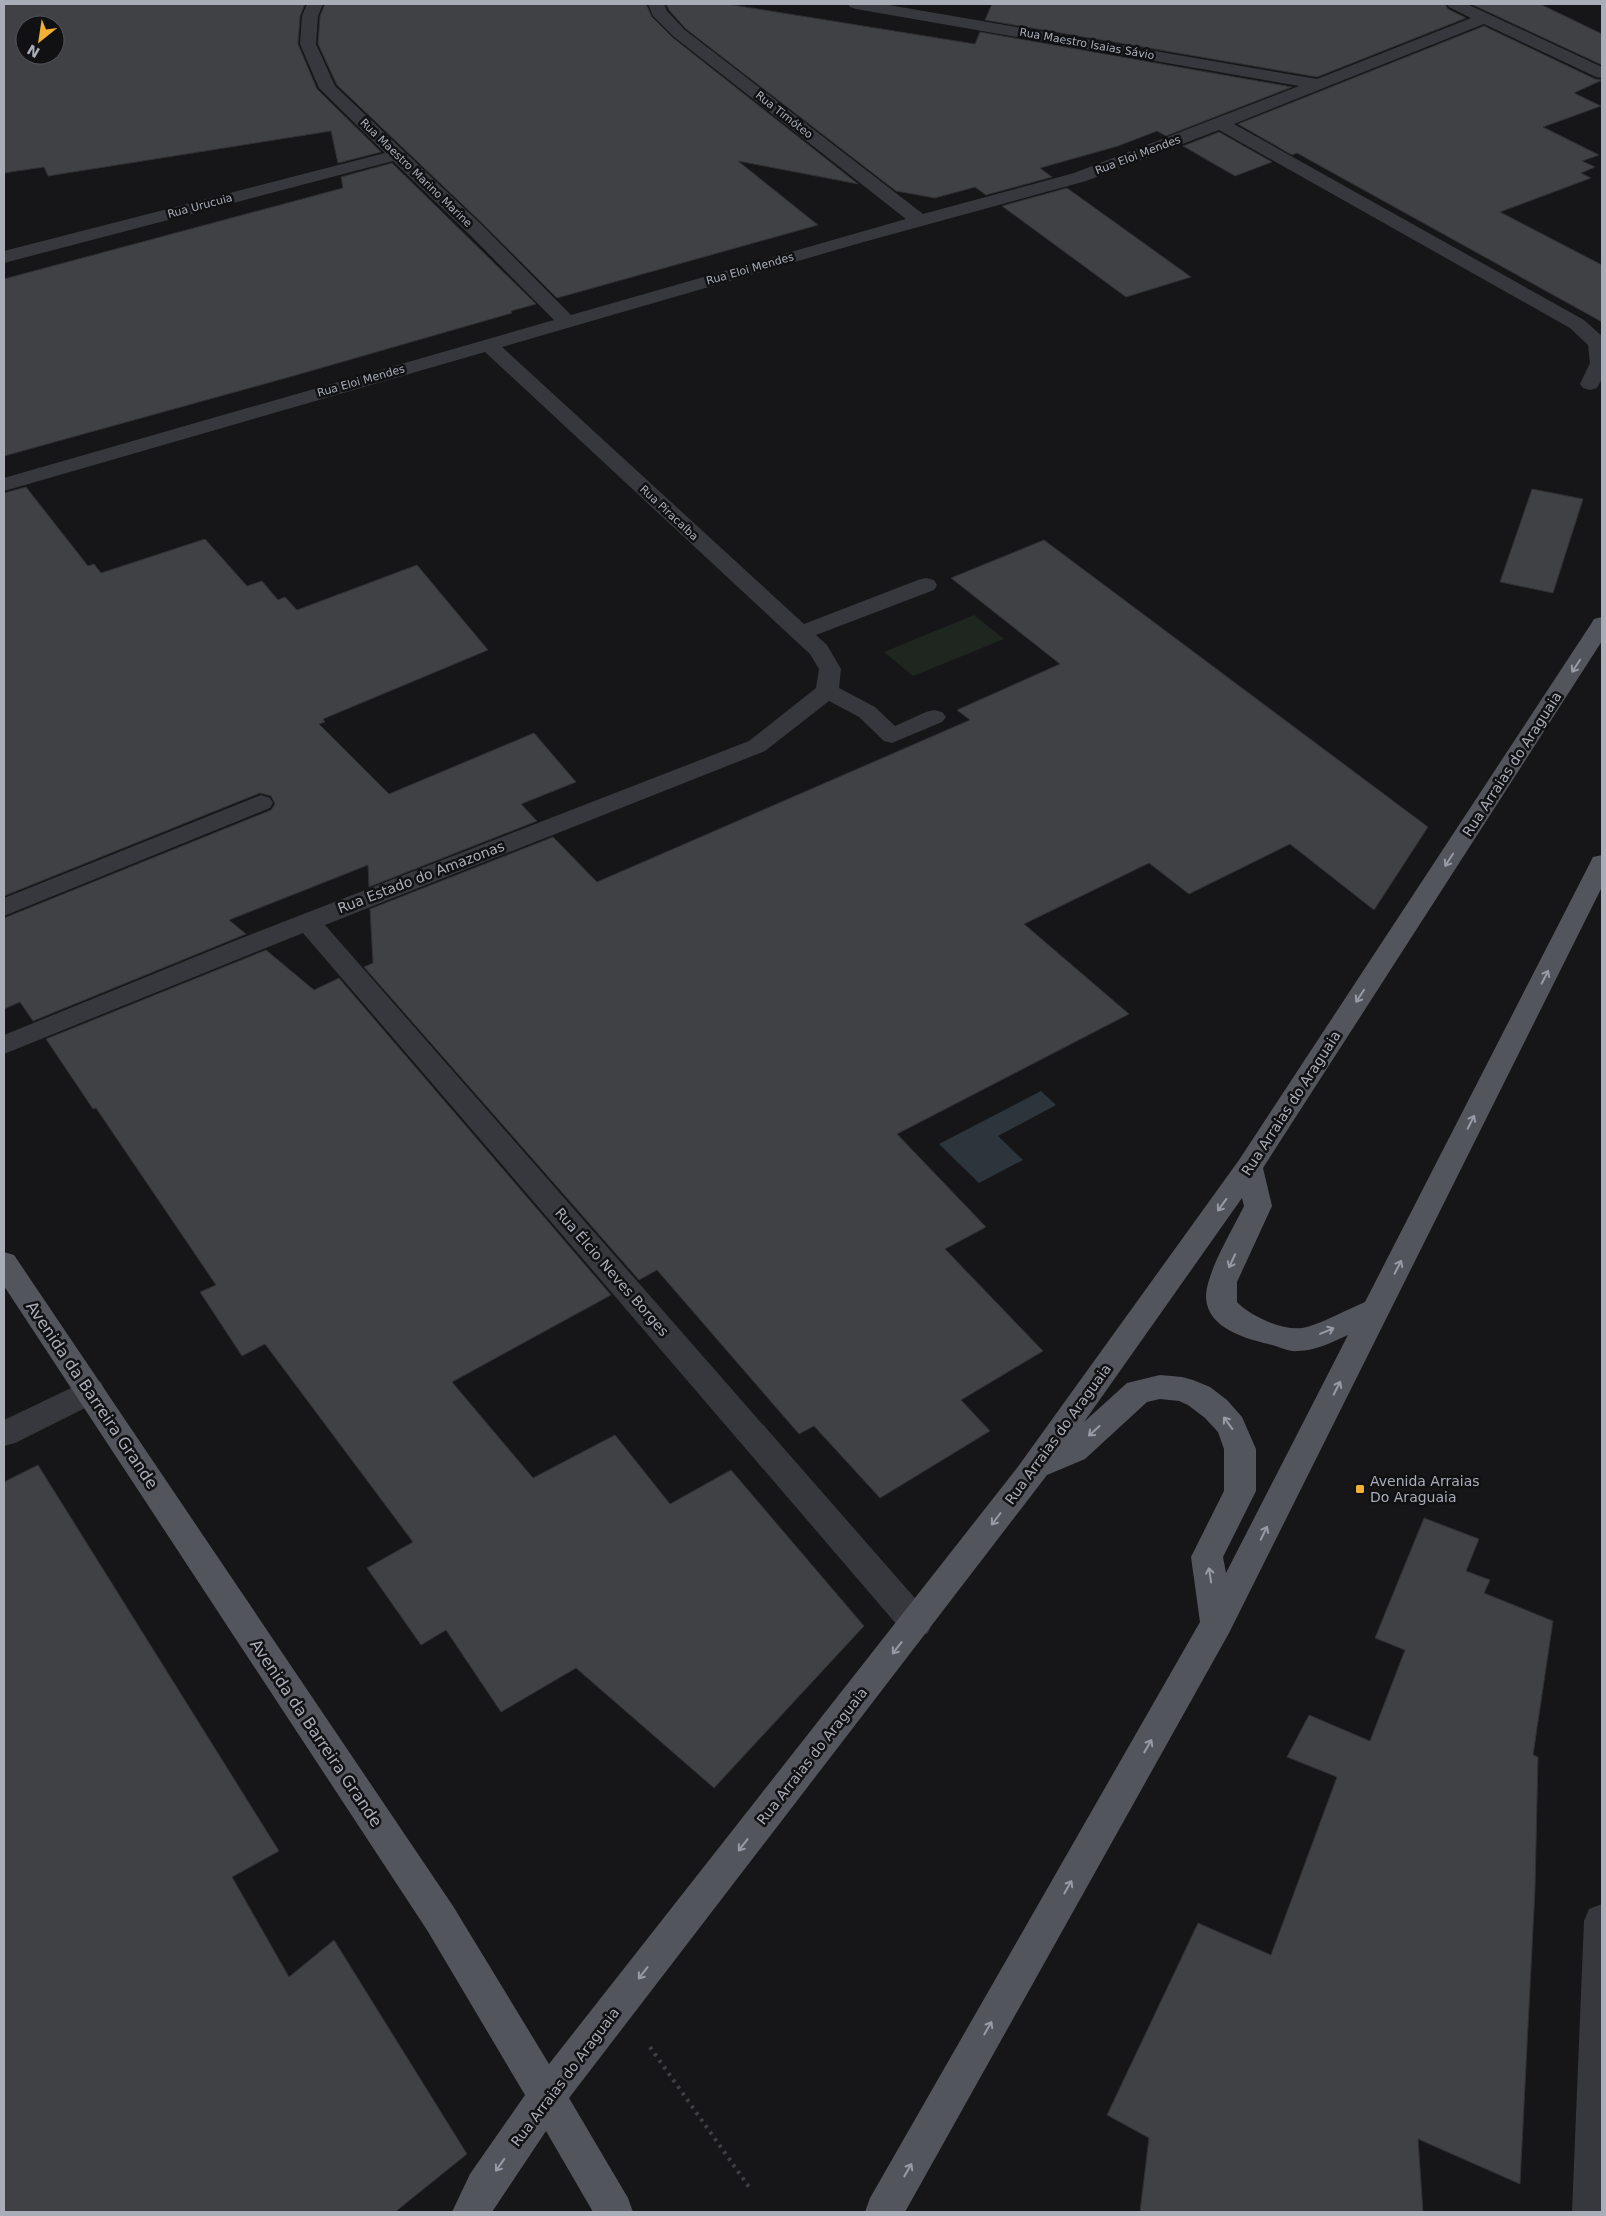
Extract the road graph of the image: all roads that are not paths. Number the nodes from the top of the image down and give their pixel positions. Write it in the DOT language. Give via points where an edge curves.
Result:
graph roads {
  1 [pos="315,4"];
  2 [pos="656,4"];
  3 [pos="856,4"];
  4 [pos="1455,4"];
  5 [pos="1484,18"];
  6 [pos="1602,73"];
  7 [pos="1319,84"];
  8 [pos="1220,123"];
  9 [pos="396,155"];
  10 [pos="920,221"];
  11 [pos="4,257"];
  12 [pos="567,322"];
  13 [pos="488,344"];
  14 [pos="1590,384"];
  15 [pos="4,485"];
  16 [pos="926,584"];
  17 [pos="1602,624"];
  18 [pos="801,634"];
  19 [pos="827,691"];
  20 [pos="934,717"];
  21 [pos="261,803"];
  22 [pos="1602,863"];
  23 [pos="4,908"];
  24 [pos="308,922"];
  25 [pos="4,1045"];
  26 [pos="1249,1167"];
  27 [pos="4,1263"];
  28 [pos="1376,1310"];
  29 [pos="90,1391"];
  30 [pos="4,1434"];
  31 [pos="1036,1466"];
  32 [pos="916,1623"];
  33 [pos="1218,1623"];
  34 [pos="1602,1921"];
  35 [pos="547,2096"];
  36 [pos="471,2212"];
  37 [pos="614,2212"];
  38 [pos="884,2212"];
  39 [pos="1591,2212"];
  1 -- 9 [label="street, Rua Maestro Marino Marine" via="310,16 308,44 327,88"];
  2 -- 10 [label="street, Rua Timóteo" via="678,33"];
  3 -- 7 [label="street, Rua Maestro Isaias Sávio"];
  4 -- 5 [label="street"];
  5 -- 6 [label="street"];
  5 -- 7 [label="street, Rua Eloi Mendes"];
  7 -- 8 [label="street, Rua Eloi Mendes"];
  8 -- 10 [label="street, Rua Eloi Mendes" via="1080,177"];
  8 -- 14 [label="street" via="1577,324 1598,344 1600,363"];
  9 -- 11 [label="street, Rua Urucuia"];
  9 -- 12 [label="street, Rua Maestro Marino Marine"];
  10 -- 12 [label="street, Rua Eloi Mendes"];
  12 -- 13 [label="street, Rua Eloi Mendes"];
  13 -- 15 [label="street, Rua Eloi Mendes"];
  13 -- 18 [label="street, Rua Piracaíba"];
  16 -- 18 [label="street"];
  17 -- 26 [label="main road, Rua Arraias do Araguaia, one-way"];
  18 -- 19 [label="street, Rua Piracaíba" via="819,650 830,669"];
  19 -- 20 [label="street" via="867,712 892,736"];
  19 -- 24 [label="street, Rua Estado do Amazonas" via="757,746"];
  21 -- 23 [label="street"];
  28 -- 22 [label="main road, one-way"];
  24 -- 25 [label="street, Rua Estado do Amazonas"];
  24 -- 32 [label="street, Rua Élcio Neves Borges"];
  26 -- 28 [label="main road, one-way" via="1258,1206 1222,1282 1223,1307 1251,1328 1296,1340 1311,1338"];
  26 -- 31 [label="main road, Rua Arraias do Araguaia, one-way"];
  27 -- 29 [label="main road, Avenida da Barreira Grande"];
  33 -- 28 [label="main road, one-way"];
  29 -- 30 [label="street"];
  29 -- 35 [label="main road, Avenida da Barreira Grande" via="440,1918"];
  31 -- 32 [label="main road, Rua Arraias do Araguaia, one-way"];
  33 -- 31 [label="main road, one-way" via="1207,1556 1240,1491 1240,1449 1231,1426 1216,1409 1199,1396 1182,1389 1160,1387 1138,1392 1074,1450"];
  32 -- 35 [label="main road, Rua Arraias do Araguaia, one-way"];
  38 -- 33 [label="main road, one-way"];
  34 -- 39 [label="street"];
  35 -- 36 [label="main road, Rua Arraias do Araguaia, one-way"];
  35 -- 37 [label="main road, Avenida da Barreira Grande"];
}
